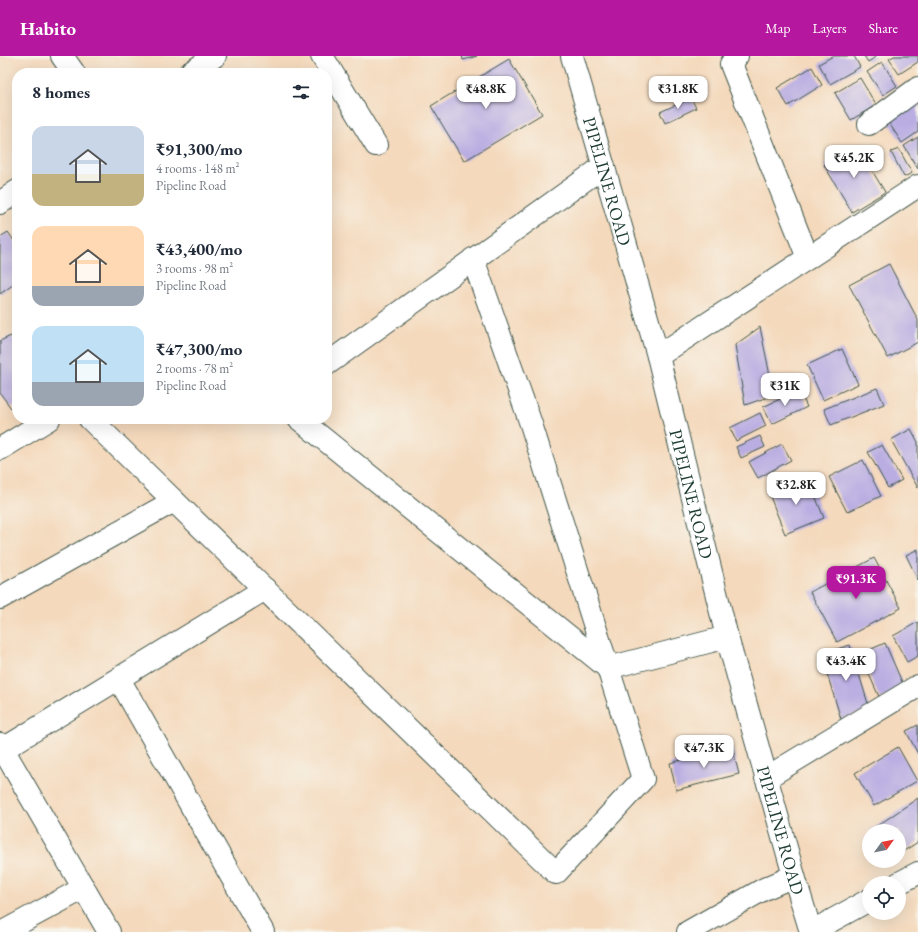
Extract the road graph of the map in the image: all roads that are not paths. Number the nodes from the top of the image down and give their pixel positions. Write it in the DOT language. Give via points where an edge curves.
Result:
graph roads {
  1 [pos="62,56"];
  2 [pos="215,56"];
  3 [pos="322,56"];
  4 [pos="572,56"];
  5 [pos="737,56"];
  6 [pos="70,68"];
  7 [pos="197,68"];
  8 [pos="329,68"];
  9 [pos="332,72"];
  10 [pos="918,88"];
  11 [pos="869,124"];
  12 [pos="376,145"];
  13 [pos="604,166"];
  14 [pos="916,192"];
  15 [pos="12,195"];
  16 [pos="0,203"];
  17 [pos="808,258"];
  18 [pos="473,259"];
  19 [pos="658,356"];
  20 [pos="332,360"];
  21 [pos="41,424"];
  22 [pos="95,424"];
  23 [pos="305,424"];
  24 [pos="0,449"];
  25 [pos="174,501"];
  26 [pos="265,589"];
  27 [pos="0,598"];
  28 [pos="727,637"];
  29 [pos="608,668"];
  30 [pos="119,679"];
  31 [pos="918,686"];
  32 [pos="1,748"];
  33 [pos="766,778"];
  34 [pos="918,872"];
  35 [pos="794,876"];
  36 [pos="906,879"];
  37 [pos="84,888"];
  38 [pos="862,904"];
  39 [pos="3,932"];
  40 [pos="109,932"];
  41 [pos="263,932"];
  42 [pos="688,932"];
  43 [pos="811,932"];
  1 -- 6 [label="street"];
  2 -- 7 [label="street"];
  3 -- 8 [label="street"];
  4 -- 13 [label="street, PIPELINE ROAD"];
  5 -- 17 [label="street" via="731,64"];
  9 -- 12 [label="street"];
  10 -- 11 [label="street"];
  13 -- 18 [label="street"];
  13 -- 19 [label="street, PIPELINE ROAD"];
  14 -- 17 [label="street"];
  15 -- 16 [label="street"];
  17 -- 19 [label="street"];
  18 -- 20 [label="street"];
  18 -- 29 [label="street" via="531,424"];
  19 -- 28 [label="street, PIPELINE ROAD"];
  21 -- 24 [label="street"];
  22 -- 25 [label="street"];
  23 -- 29 [label="street"];
  25 -- 26 [label="street"];
  25 -- 27 [label="street"];
  26 -- 29 [label="street" via="556,873 643,779"];
  26 -- 30 [label="street"];
  28 -- 29 [label="street"];
  28 -- 33 [label="street, PIPELINE ROAD"];
  30 -- 32 [label="street"];
  30 -- 41 [label="street"];
  31 -- 33 [label="street"];
  32 -- 37 [label="street"];
  33 -- 35 [label="street, PIPELINE ROAD"];
  34 -- 36 [label="street"];
  35 -- 42 [label="street" via="764,889"];
  35 -- 43 [label="street, PIPELINE ROAD"];
  37 -- 39 [label="street"];
  37 -- 40 [label="street"];
  38 -- 43 [label="street"];
}
